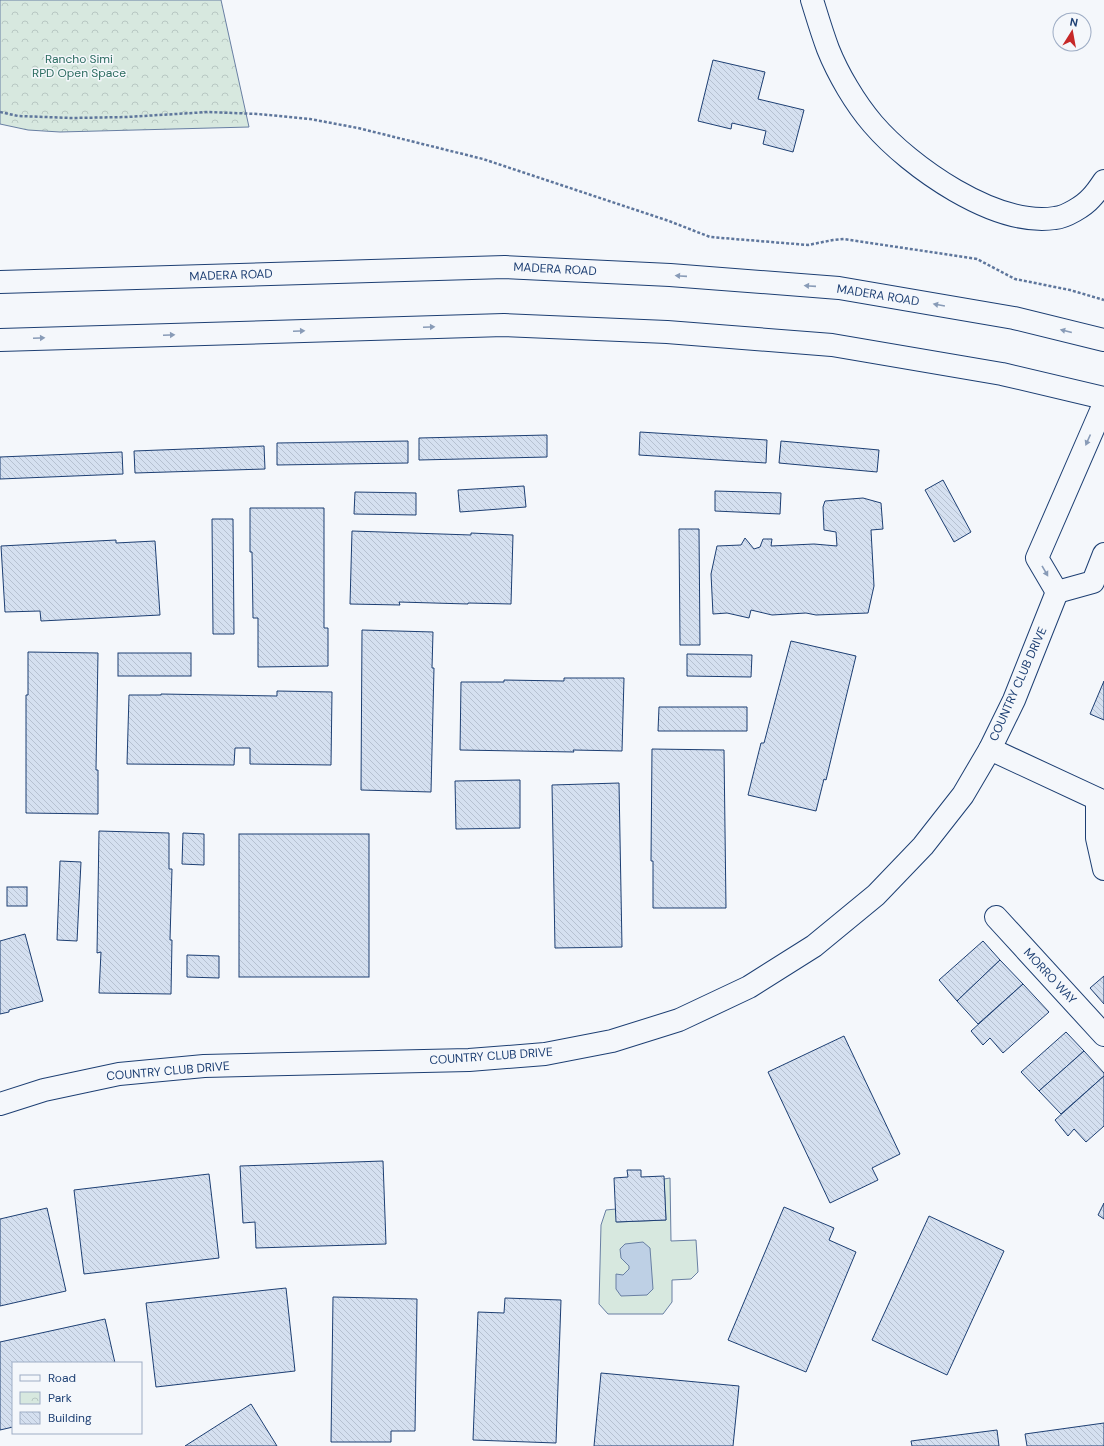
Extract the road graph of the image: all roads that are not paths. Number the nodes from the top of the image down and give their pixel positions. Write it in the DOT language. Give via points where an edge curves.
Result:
graph roads {
  1 [pos="812,0"];
  2 [pos="1104,181"];
  3 [pos="0,282"];
  4 [pos="0,340"];
  5 [pos="1104,340"];
  6 [pos="1104,398"];
  7 [pos="1104,404"];
  8 [pos="1104,554"];
  9 [pos="1057,592"];
  10 [pos="990,749"];
  11 [pos="1100,801"];
  12 [pos="1104,869"];
  13 [pos="996,917"];
  14 [pos="1104,1035"];
  15 [pos="0,1104"];
  1 -- 2 [label="street" via="828,49 846,85 873,124 905,156 939,182 976,202 1015,216 1039,219 1068,214 1090,200"];
  5 -- 3 [label="street, MADERA ROAD, one-way" via="1014,318 839,288 670,275 505,267"];
  4 -- 6 [label="street, one-way" via="504,325 667,332 832,345 1002,374"];
  7 -- 9 [label="street, one-way" via="1038,558"];
  8 -- 9 [label="street" via="1093,582"];
  9 -- 10 [label="street, COUNTRY CLUB DRIVE" via="1014,700"];
  10 -- 11 [label="street"];
  10 -- 15 [label="street, COUNTRY CLUB DRIVE" via="959,801 923,846 876,895 814,946 749,987 679,1020 612,1041 545,1054 469,1060 204,1066 119,1074 44,1090"];
  11 -- 12 [label="street" via="1097,838"];
  13 -- 14 [label="street, MORRO WAY"];
}
